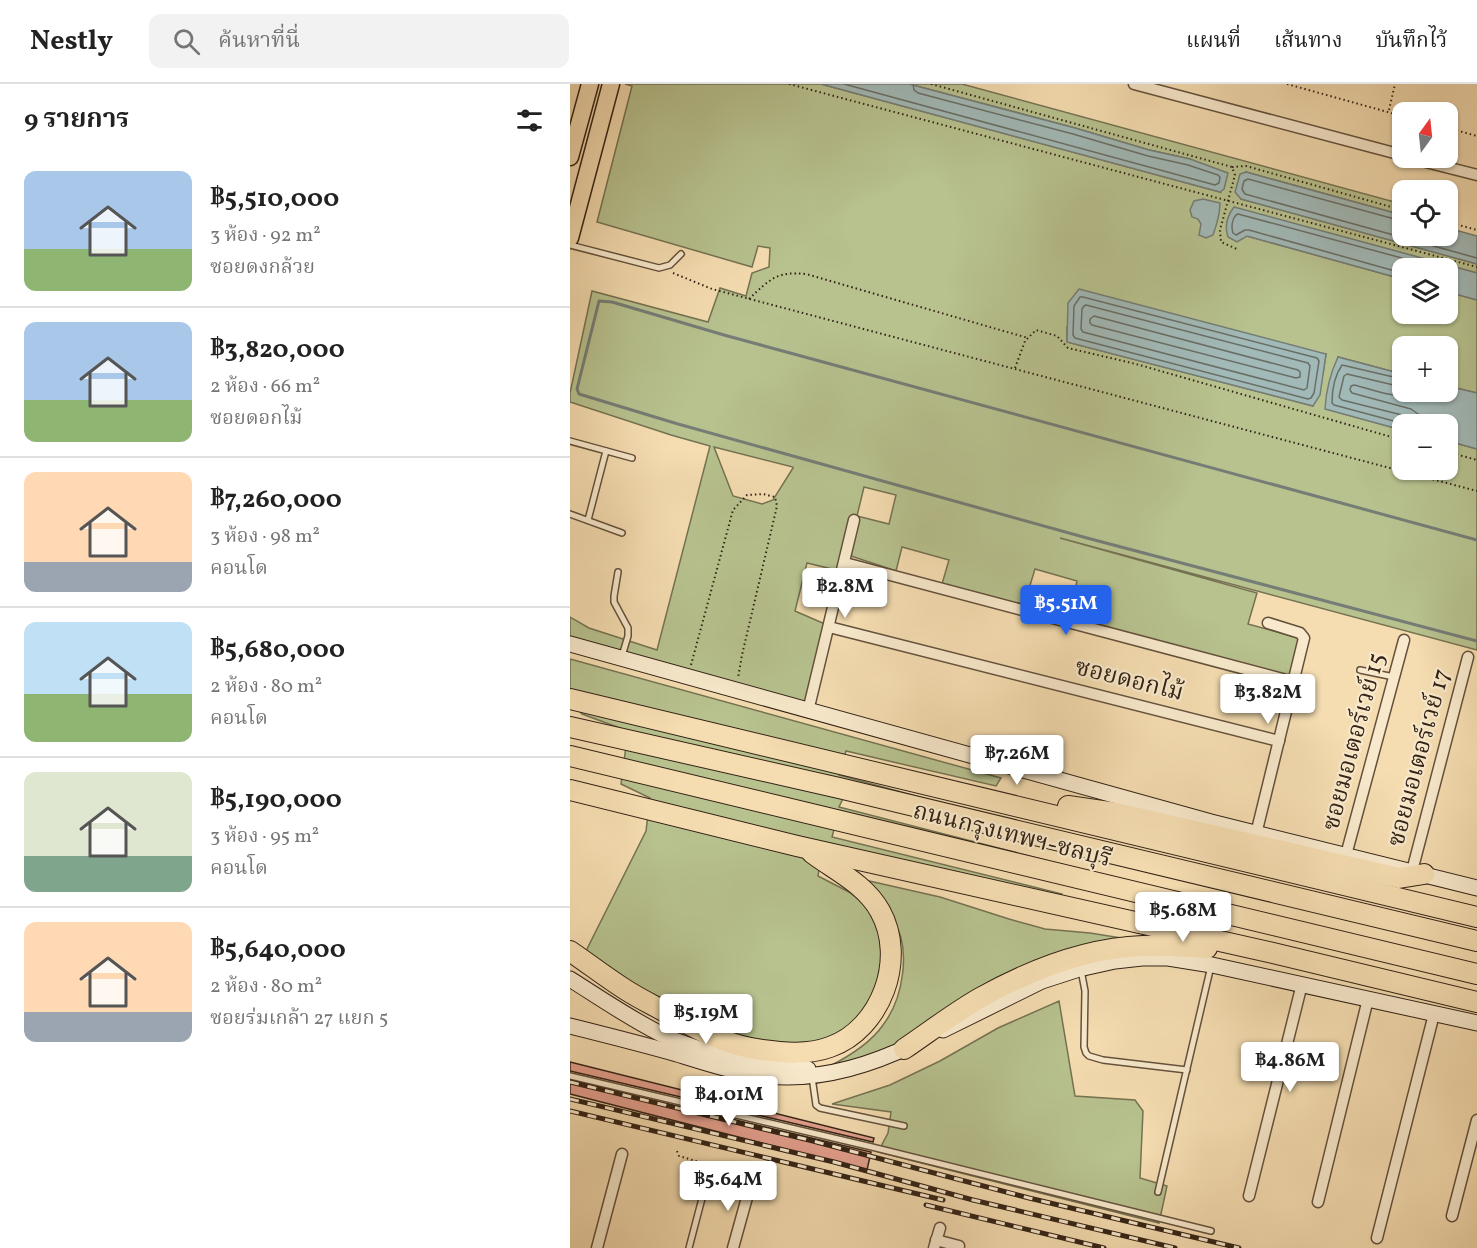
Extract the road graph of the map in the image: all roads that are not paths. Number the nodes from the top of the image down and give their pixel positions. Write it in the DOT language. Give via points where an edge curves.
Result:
graph roads {
  1 [pos="590,84"];
  2 [pos="611,84"];
  3 [pos="1134,84"];
  4 [pos="1392,152"];
  5 [pos="570,158"];
  6 [pos="1449,168"];
  7 [pos="1477,175"];
  8 [pos="570,238"];
  9 [pos="570,245"];
  10 [pos="681,254"];
  11 [pos="570,441"];
  12 [pos="606,451"];
  13 [pos="632,458"];
  14 [pos="570,514"];
  15 [pos="588,520"];
  16 [pos="854,520"];
  17 [pos="622,533"];
  18 [pos="844,563"];
  19 [pos="618,572"];
  20 [pos="1268,623"];
  21 [pos="829,627"];
  22 [pos="1404,640"];
  23 [pos="570,644"];
  24 [pos="1468,657"];
  25 [pos="621,658"];
  26 [pos="1360,670"];
  27 [pos="1394,677"];
  28 [pos="1294,682"];
  29 [pos="570,699"];
  30 [pos="808,711"];
  31 [pos="570,727"];
  32 [pos="1279,741"];
  33 [pos="570,756"];
  34 [pos="570,790"];
  35 [pos="958,792"];
  36 [pos="1256,834"];
  37 [pos="1172,842"];
  38 [pos="801,846"];
  39 [pos="1346,855"];
  40 [pos="1418,872"];
  41 [pos="1477,888"];
  42 [pos="1347,911"];
  43 [pos="1477,917"];
  44 [pos="1477,941"];
  45 [pos="570,951"];
  46 [pos="1273,953"];
  47 [pos="1211,965"];
  48 [pos="1081,968"];
  49 [pos="1477,974"];
  50 [pos="570,979"];
  51 [pos="1302,984"];
  52 [pos="1368,999"];
  53 [pos="1477,1002"];
  54 [pos="1434,1014"];
  55 [pos="1477,1023"];
  56 [pos="570,1026"];
  57 [pos="904,1049"];
  58 [pos="1187,1070"];
  59 [pos="836,1072"];
  60 [pos="570,1076"];
  61 [pos="812,1076"];
  62 [pos="1477,1120"];
  63 [pos="904,1126"];
  64 [pos="1475,1135"];
  65 [pos="622,1154"];
  66 [pos="750,1182"];
  67 [pos="705,1187"];
  68 [pos="1158,1192"];
  69 [pos="1249,1196"];
  70 [pos="1318,1202"];
  71 [pos="1452,1216"];
  72 [pos="940,1228"];
  73 [pos="1211,1231"];
  74 [pos="1377,1238"];
  75 [pos="935,1244"];
  76 [pos="959,1246"];
  77 [pos="597,1248"];
  78 [pos="689,1248"];
  79 [pos="733,1248"];
  1 -- 5 [label="main road"];
  2 -- 8 [label="main road"];
  3 -- 4 [label="street"];
  6 -- 7 [label="street"];
  9 -- 10 [label="lane" via="659,268 670,265"];
  11 -- 12 [label="lane"];
  12 -- 13 [label="lane"];
  12 -- 15 [label="lane"];
  14 -- 15 [label="lane"];
  15 -- 17 [label="lane"];
  16 -- 18 [label="street"];
  18 -- 21 [label="street"];
  18 -- 28 [label="street"];
  19 -- 25 [label="lane" via="614,602 628,628"];
  20 -- 28 [label="street" via="1304,635"];
  21 -- 30 [label="street"];
  21 -- 32 [label="street, ซอยดอกไม้"];
  22 -- 27 [label="street, ซอยมอเตอร์เวย์ 15"];
  23 -- 25 [label="main road"];
  24 -- 40 [label="street, ซอยมอเตอร์เวย์ 17"];
  25 -- 30 [label="main road"];
  26 -- 27 [label="lane"];
  27 -- 39 [label="street, ซอยมอเตอร์เวย์ 15"];
  28 -- 32 [label="street"];
  29 -- 35 [label="highway"];
  30 -- 36 [label="main road"];
  31 -- 42 [label="highway, ถนนกรุงเทพฯ-ชลบุรี"];
  32 -- 36 [label="street"];
  33 -- 49 [label="highway, ถนนกรุงเทพฯ-ชลบุรี"];
  34 -- 38 [label="highway"];
  35 -- 37 [label="highway"];
  35 -- 40 [label="highway" via="1116,813 1400,878"];
  36 -- 39 [label="main road"];
  37 -- 42 [label="highway" via="1230,869 1324,896"];
  37 -- 43 [label="highway"];
  38 -- 45 [label="highway" via="868,894 880,912 891,945 885,990 877,1006 852,1035 832,1047 800,1052 759,1050 699,1031 628,991"];
  38 -- 46 [label="highway"];
  39 -- 40 [label="main road"];
  40 -- 41 [label="main road"];
  42 -- 44 [label="highway, ถนนกรุงเทพฯ-ชลบุรี"];
  46 -- 53 [label="highway"];
  46 -- 57 [label="highway" via="1150,946 1076,957 1037,969 978,999"];
  47 -- 48 [label="main road" via="1142,958"];
  47 -- 51 [label="main road"];
  47 -- 58 [label="lane"];
  48 -- 57 [label="main road" via="1042,981"];
  48 -- 58 [label="lane" via="1085,991 1084,1047 1089,1056"];
  50 -- 59 [label="main road" via="661,1034 692,1046 726,1056"];
  51 -- 52 [label="main road"];
  51 -- 69 [label="street"];
  52 -- 54 [label="main road"];
  52 -- 70 [label="street"];
  54 -- 55 [label="main road"];
  54 -- 74 [label="street"];
  56 -- 61 [label="main road" via="748,1074"];
  57 -- 59 [label="main road"];
  58 -- 68 [label="lane"];
  59 -- 61 [label="main road"];
  60 -- 73 [label="lane"];
  61 -- 63 [label="lane" via="814,1097 820,1108"];
  62 -- 64 [label="street"];
  64 -- 71 [label="street"];
  65 -- 77 [label="street"];
  66 -- 79 [label="street"];
  67 -- 78 [label="lane"];
  72 -- 75 [label="street"];
  75 -- 76 [label="street"];
}
